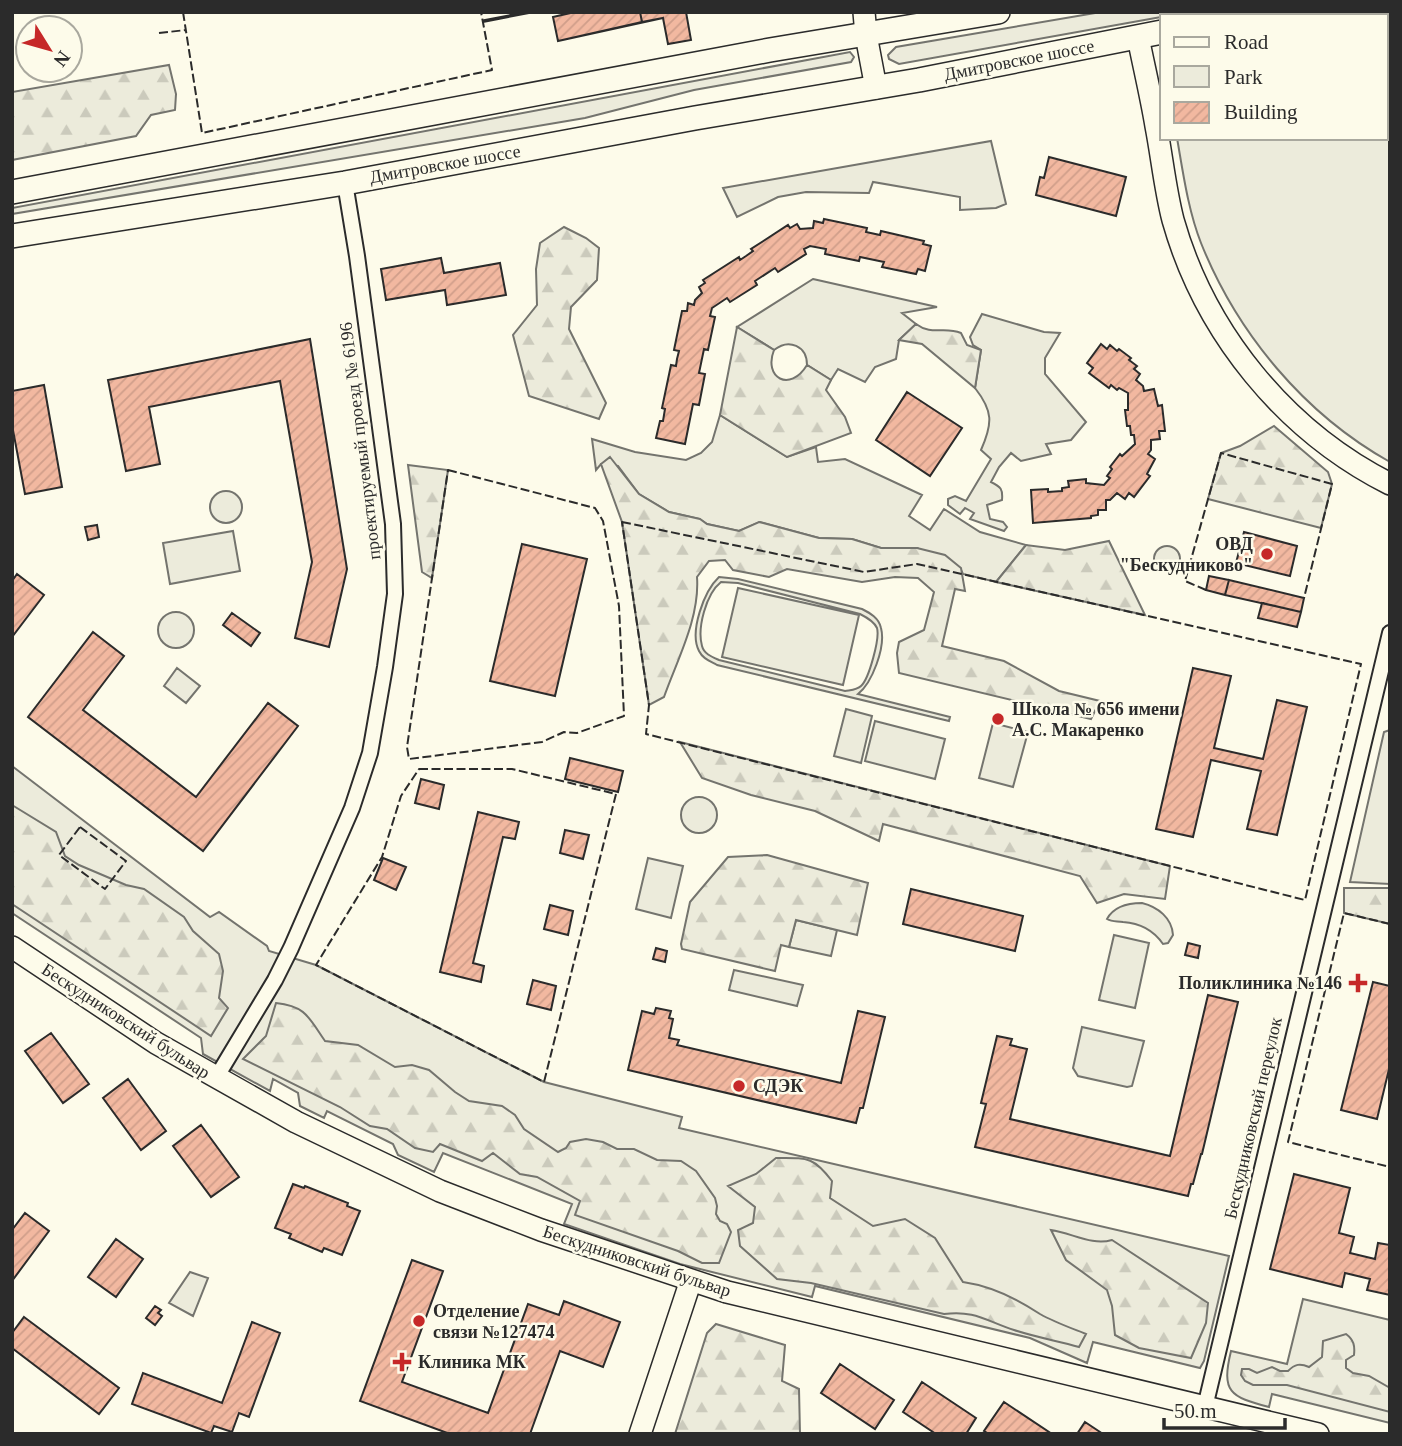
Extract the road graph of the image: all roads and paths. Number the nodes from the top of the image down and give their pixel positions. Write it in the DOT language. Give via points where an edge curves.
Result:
graph roads {
  1 [pos="998,12"];
  2 [pos="865,24"];
  3 [pos="1160,32"];
  4 [pos="1138,37"];
  5 [pos="876,88"];
  6 [pos="345,183"];
  7 [pos="12,192"];
  8 [pos="12,236"];
  9 [pos="1390,484"];
  10 [pos="1390,633"];
  11 [pos="12,947"];
  12 [pos="216,1078"];
  13 [pos="691,1280"];
  14 [pos="1205,1407"];
  15 [pos="640,1434"];
  16 [pos="1318,1434"];
  1 -- 2 [label="main road"];
  2 -- 5 [label="street"];
  2 -- 7 [label="main road" via="769,50"];
  3 -- 4 [label="main road, Дмитровское шоссе"];
  4 -- 5 [label="main road, Дмитровское шоссе"];
  4 -- 9 [label="street" via="1173,219 1192,274 1216,320 1239,356 1288,411 1337,453"];
  5 -- 6 [label="main road, Дмитровское шоссе"];
  6 -- 8 [label="main road, Дмитровское шоссе"];
  6 -- 12 [label="street, проектируемый проезд № 6196" via="393,524 395,594 385,667 370,753 352,808 275,980"];
  10 -- 14 [label="street, Бескудниковский переулок"];
  11 -- 12 [label="street, Бескудниковский бульвар"];
  12 -- 13 [label="street, Бескудниковский бульвар" via="440,1191"];
  13 -- 14 [label="street, Бескудниковский бульвар"];
  13 -- 15 [label="street"];
  14 -- 16 [label="street, Бескудниковский бульвар"];
}
